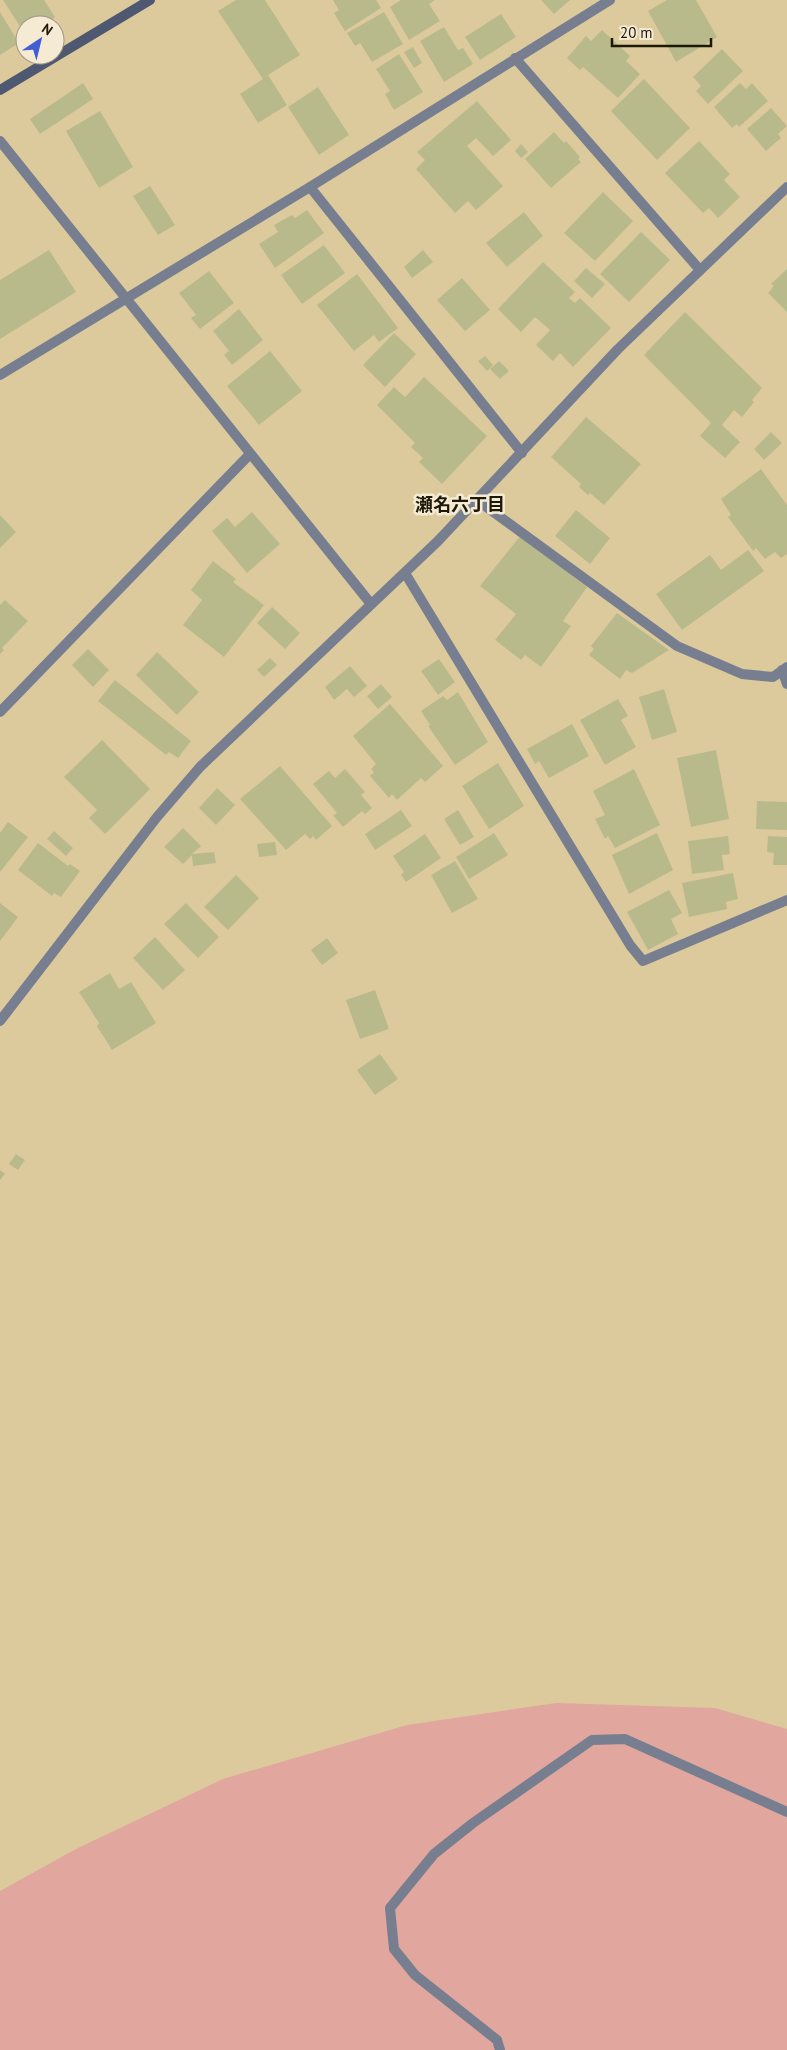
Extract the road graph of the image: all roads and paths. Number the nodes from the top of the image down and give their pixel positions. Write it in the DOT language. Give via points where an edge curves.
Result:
graph roads {
  1 [pos="150,0"];
  2 [pos="610,0"];
  3 [pos="515,58"];
  4 [pos="0,90"];
  5 [pos="0,141"];
  6 [pos="310,187"];
  7 [pos="787,187"];
  8 [pos="700,270"];
  9 [pos="126,299"];
  10 [pos="0,375"];
  11 [pos="522,452"];
  12 [pos="250,454"];
  13 [pos="477,500"];
  14 [pos="405,573"];
  15 [pos="371,604"];
  16 [pos="784,669"];
  17 [pos="787,684"];
  18 [pos="0,712"];
  19 [pos="787,900"];
  20 [pos="0,1021"];
  21 [pos="787,1812"];
  22 [pos="500,2050"];
  1 -- 4 [label="main road"];
  2 -- 3 [label="street"];
  3 -- 6 [label="street"];
  3 -- 8 [label="street"];
  5 -- 9 [label="street"];
  6 -- 9 [label="street"];
  6 -- 11 [label="street"];
  7 -- 8 [label="street"];
  8 -- 11 [label="street" via="618,349"];
  9 -- 10 [label="street"];
  9 -- 12 [label="street"];
  11 -- 13 [label="street"];
  12 -- 15 [label="street"];
  12 -- 18 [label="street"];
  13 -- 14 [label="street"];
  13 -- 16 [label="street" via="677,646 742,674 773,677"];
  14 -- 15 [label="street"];
  14 -- 19 [label="street" via="630,945 643,961"];
  15 -- 20 [label="street" via="200,767 157,817"];
  16 -- 17 [label="street"];
  21 -- 22 [label="street" via="625,1739 592,1740 434,1854 390,1908 394,1949 415,1975 497,2040"];
}
